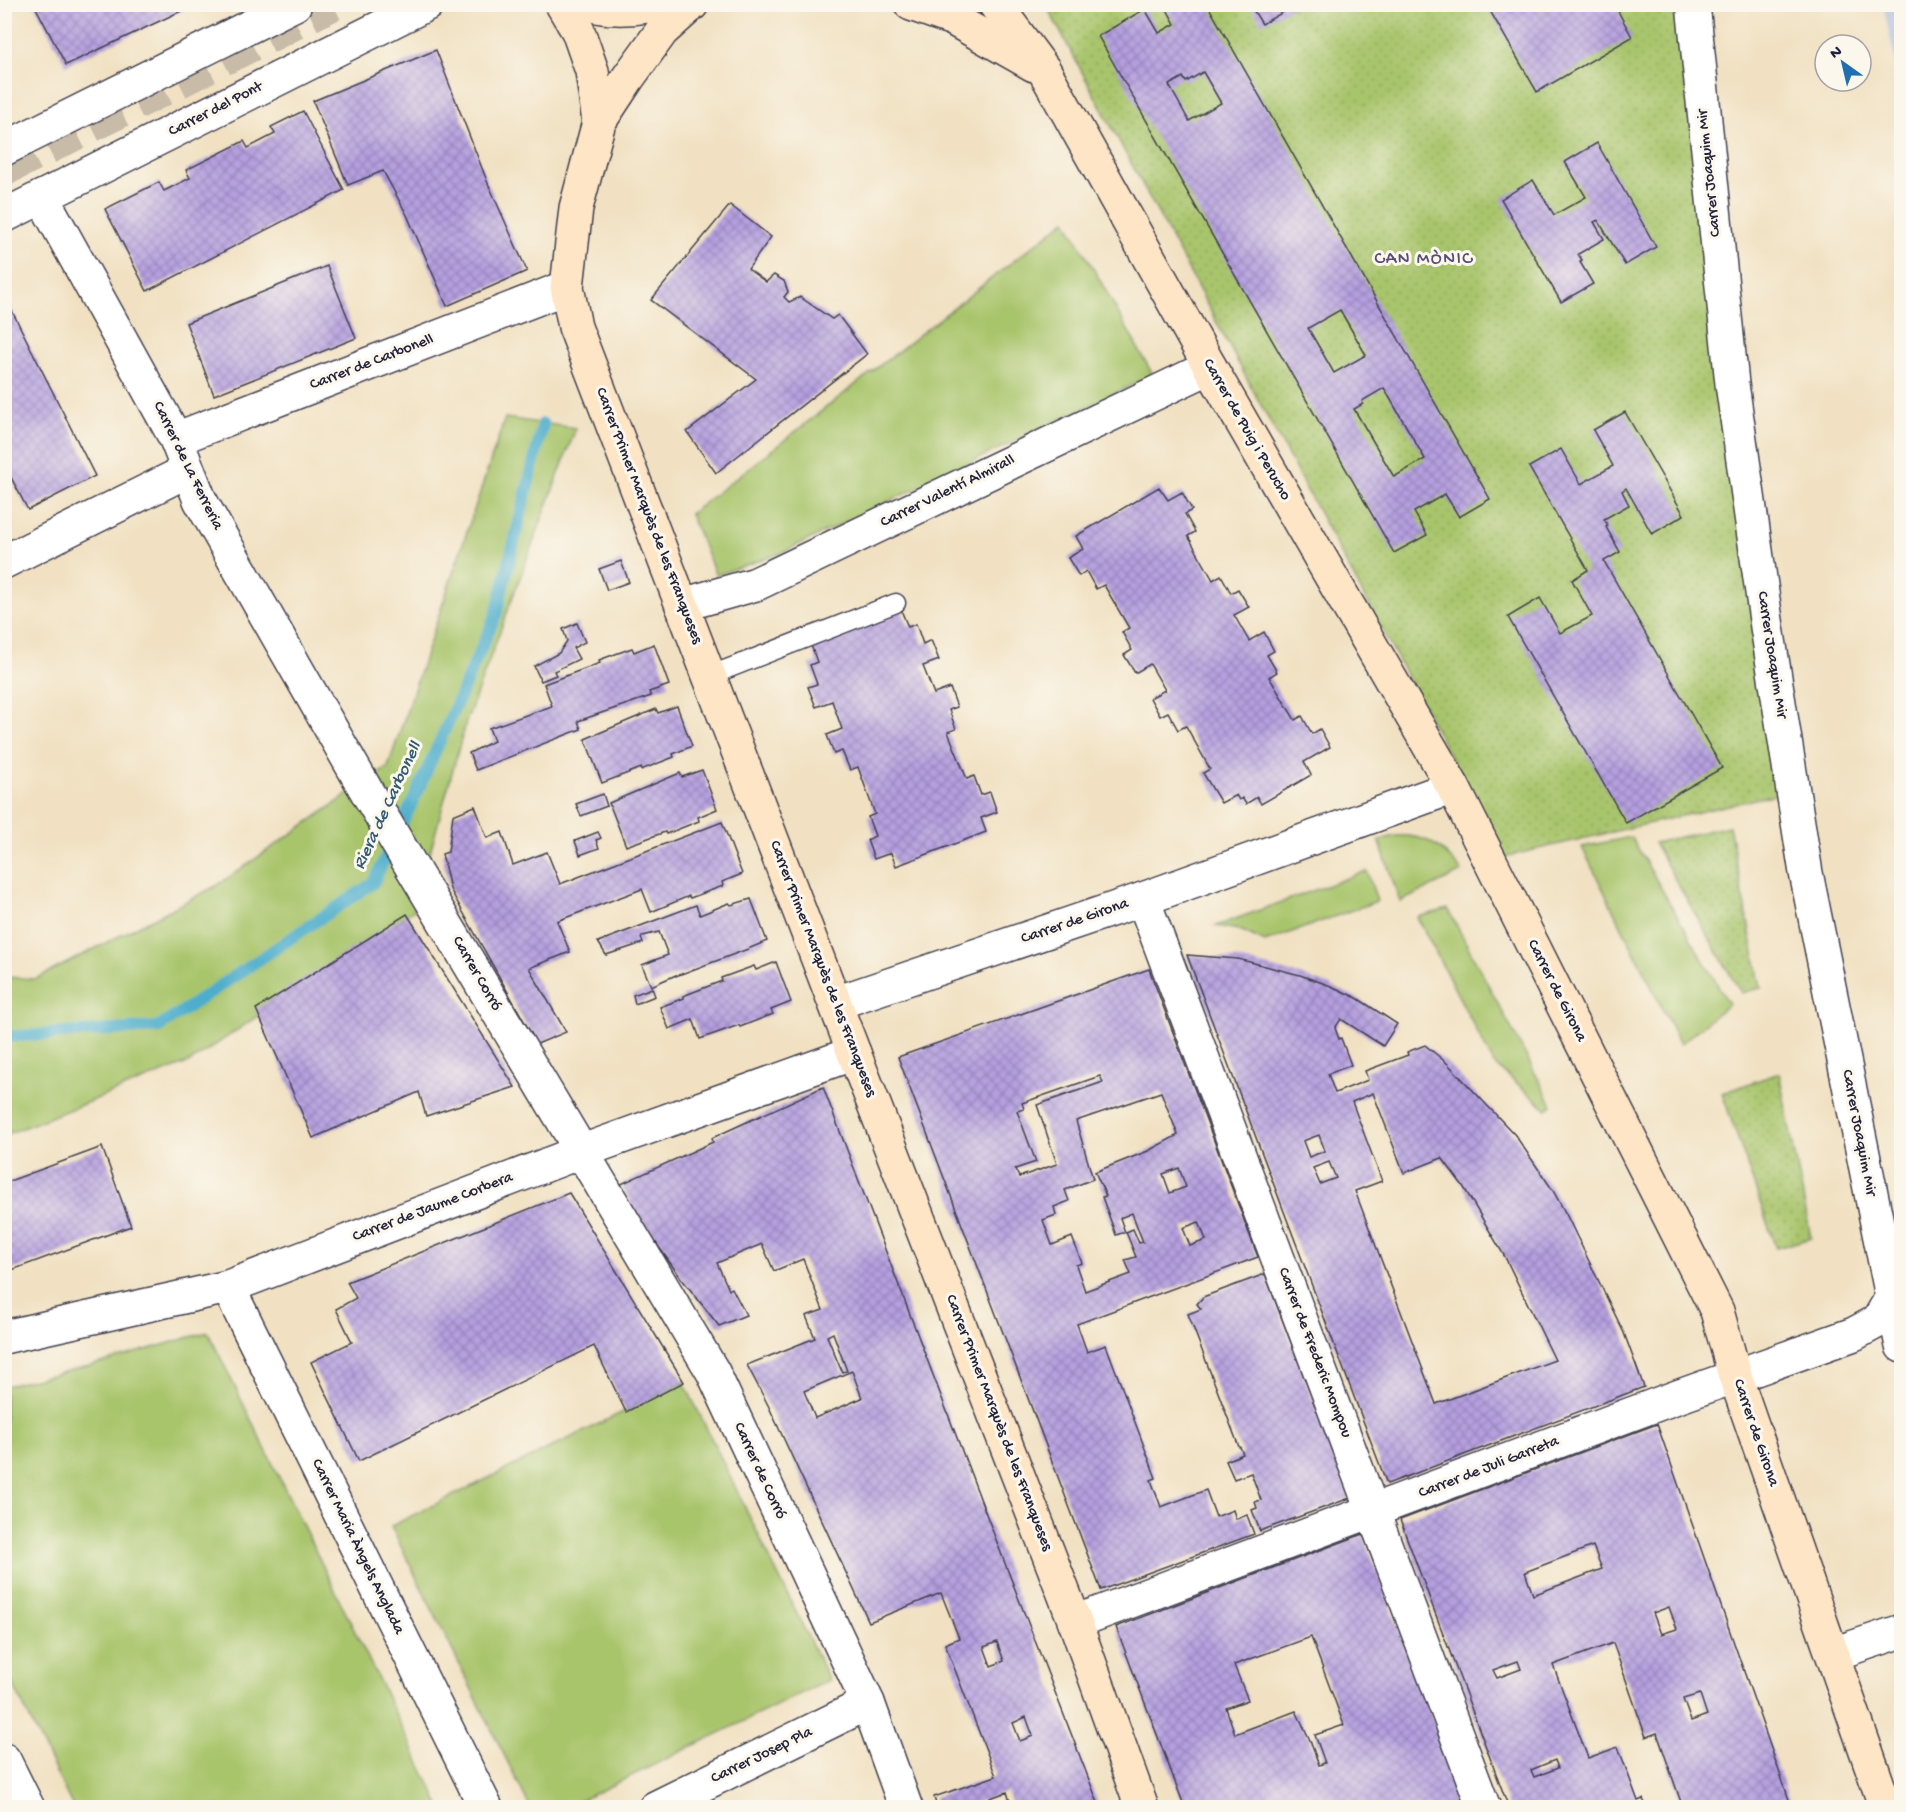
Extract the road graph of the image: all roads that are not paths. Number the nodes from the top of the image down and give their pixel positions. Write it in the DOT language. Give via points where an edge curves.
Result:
graph roads {
  1 [pos="295,4"];
  2 [pos="427,4"];
  3 [pos="562,4"];
  4 [pos="588,4"];
  5 [pos="663,4"];
  6 [pos="692,4"];
  7 [pos="911,4"];
  8 [pos="995,4"];
  9 [pos="1693,4"];
  10 [pos="1044,70"];
  11 [pos="599,122"];
  12 [pos="6,144"];
  13 [pos="42,197"];
  14 [pos="4,216"];
  15 [pos="567,287"];
  16 [pos="1210,367"];
  17 [pos="176,439"];
  18 [pos="187,471"];
  19 [pos="4,562"];
  20 [pos="896,603"];
  21 [pos="682,605"];
  22 [pos="709,676"];
  23 [pos="1453,787"];
  24 [pos="370,797"];
  25 [pos="1143,899"];
  26 [pos="836,1003"];
  27 [pos="854,1053"];
  28 [pos="580,1152"];
  29 [pos="228,1287"];
  30 [pos="1891,1299"];
  31 [pos="4,1337"];
  32 [pos="1902,1346"];
  33 [pos="1735,1376"];
  34 [pos="1374,1511"];
  35 [pos="1075,1622"];
  36 [pos="1902,1631"];
  37 [pos="1833,1654"];
  38 [pos="868,1703"];
  39 [pos="4,1760"];
  40 [pos="28,1808"];
  41 [pos="486,1808"];
  42 [pos="655,1808"];
  43 [pos="906,1808"];
  44 [pos="1142,1808"];
  45 [pos="1484,1808"];
  46 [pos="1886,1808"];
  1 -- 12 [label="street"];
  2 -- 13 [label="street, Carrer del Pont"];
  3 -- 11 [label="street, Carrer Primer Marquès de les Franqueses" via="578,31 592,71"];
  4 -- 5 [label="street" via="637,9"];
  6 -- 11 [label="street, Carrer Primer Marquès de les Franqueses" via="662,31"];
  7 -- 10 [label="street" via="953,20"];
  8 -- 10 [label="street, Carrer de Puig i Perucho"];
  9 -- 30 [label="street, Carrer Joaquim Mir" via="1732,384 1767,627 1806,873"];
  10 -- 16 [label="street, Carrer de Puig i Perucho"];
  11 -- 15 [label="street, Carrer Primer Marquès de les Franqueses" via="576,208"];
  13 -- 14 [label="street, Carrer del Pont"];
  13 -- 17 [label="street, Carrer de La Ferreria"];
  15 -- 17 [label="street, Carrer de Carbonell"];
  15 -- 21 [label="street, Carrer Primer Marquès de les Franqueses" via="575,327"];
  16 -- 21 [label="street, Carrer Valentí Almirall" via="756,584"];
  16 -- 23 [label="street, Carrer de Puig i Perucho"];
  17 -- 18 [label="street, Carrer de La Ferreria"];
  18 -- 19 [label="street"];
  18 -- 24 [label="street, Carrer de La Ferreria"];
  20 -- 22 [label="lane"];
  21 -- 22 [label="street, Carrer Primer Marquès de les Franqueses"];
  22 -- 26 [label="street, Carrer Primer Marquès de les Franqueses"];
  23 -- 25 [label="street, Carrer de Girona"];
  23 -- 33 [label="street, Carrer de Girona" via="1717,1311"];
  24 -- 28 [label="street, Carrer Corró"];
  25 -- 26 [label="street, Carrer de Girona"];
  25 -- 34 [label="street, Carrer de Frederic Mompou"];
  26 -- 27 [label="street, Carrer Primer Marquès de les Franqueses"];
  27 -- 28 [label="street, Carrer de Jaume Corbera"];
  27 -- 35 [label="street, Carrer Primer Marquès de les Franqueses"];
  28 -- 29 [label="street, Carrer de Jaume Corbera"];
  28 -- 38 [label="street, Carrer de Corró" via="713,1372"];
  29 -- 31 [label="street, Carrer de Jaume Corbera"];
  29 -- 41 [label="street, Carrer Maria Àngels Anglada"];
  30 -- 32 [label="street, Carrer Joaquim Mir"];
  30 -- 33 [label="street, Carrer de Juli Garreta" via="1878,1321 1854,1334"];
  33 -- 34 [label="street, Carrer de Juli Garreta"];
  33 -- 37 [label="street, Carrer de Girona"];
  34 -- 35 [label="street, Carrer de Juli Garreta"];
  34 -- 45 [label="street, Carrer de Frederic Mompou"];
  35 -- 44 [label="street, Carrer Primer Marquès de les Franqueses"];
  36 -- 37 [label="street"];
  37 -- 46 [label="street, Carrer de Girona"];
  38 -- 42 [label="street, Carrer Josep Pla"];
  38 -- 43 [label="street, Carrer de Corró"];
  39 -- 40 [label="street"];
}
